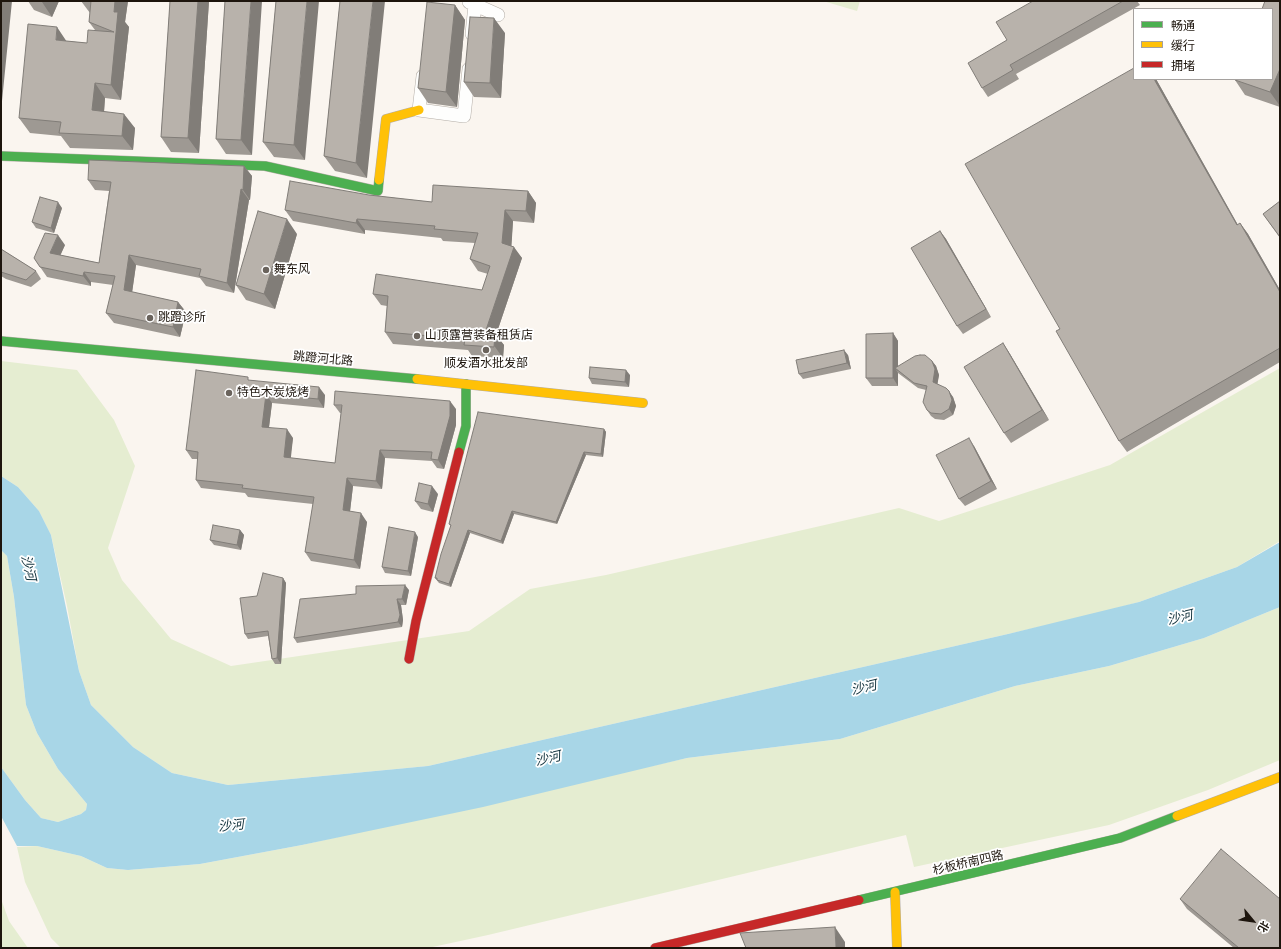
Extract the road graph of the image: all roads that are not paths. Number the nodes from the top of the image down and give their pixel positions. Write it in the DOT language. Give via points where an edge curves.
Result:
graph roads {
  1 [pos="471,3"];
  2 [pos="498,15"];
  3 [pos="424,63"];
  4 [pos="419,110"];
  5 [pos="1,156"];
  6 [pos="1,341"];
  7 [pos="466,384"];
  8 [pos="643,403"];
  9 [pos="409,659"];
  10 [pos="1280,777"];
  11 [pos="895,892"];
  12 [pos="655,948"];
  13 [pos="897,948"];
  1 -- 2 [label="street"];
  1 -- 4 [label="street" via="471,53 464,116"];
  3 -- 4 [label="street"];
  4 -- 5 [label="street" via="386,119 378,191 264,166"];
  6 -- 7 [label="street, 跳蹬河北路"];
  7 -- 8 [label="street, 跳蹬河北路"];
  7 -- 9 [label="street" via="466,426 416,621"];
  10 -- 11 [label="street, 杉板桥南四路" via="1120,838"];
  11 -- 12 [label="street, 杉板桥南四路"];
  11 -- 13 [label="street"];
}
